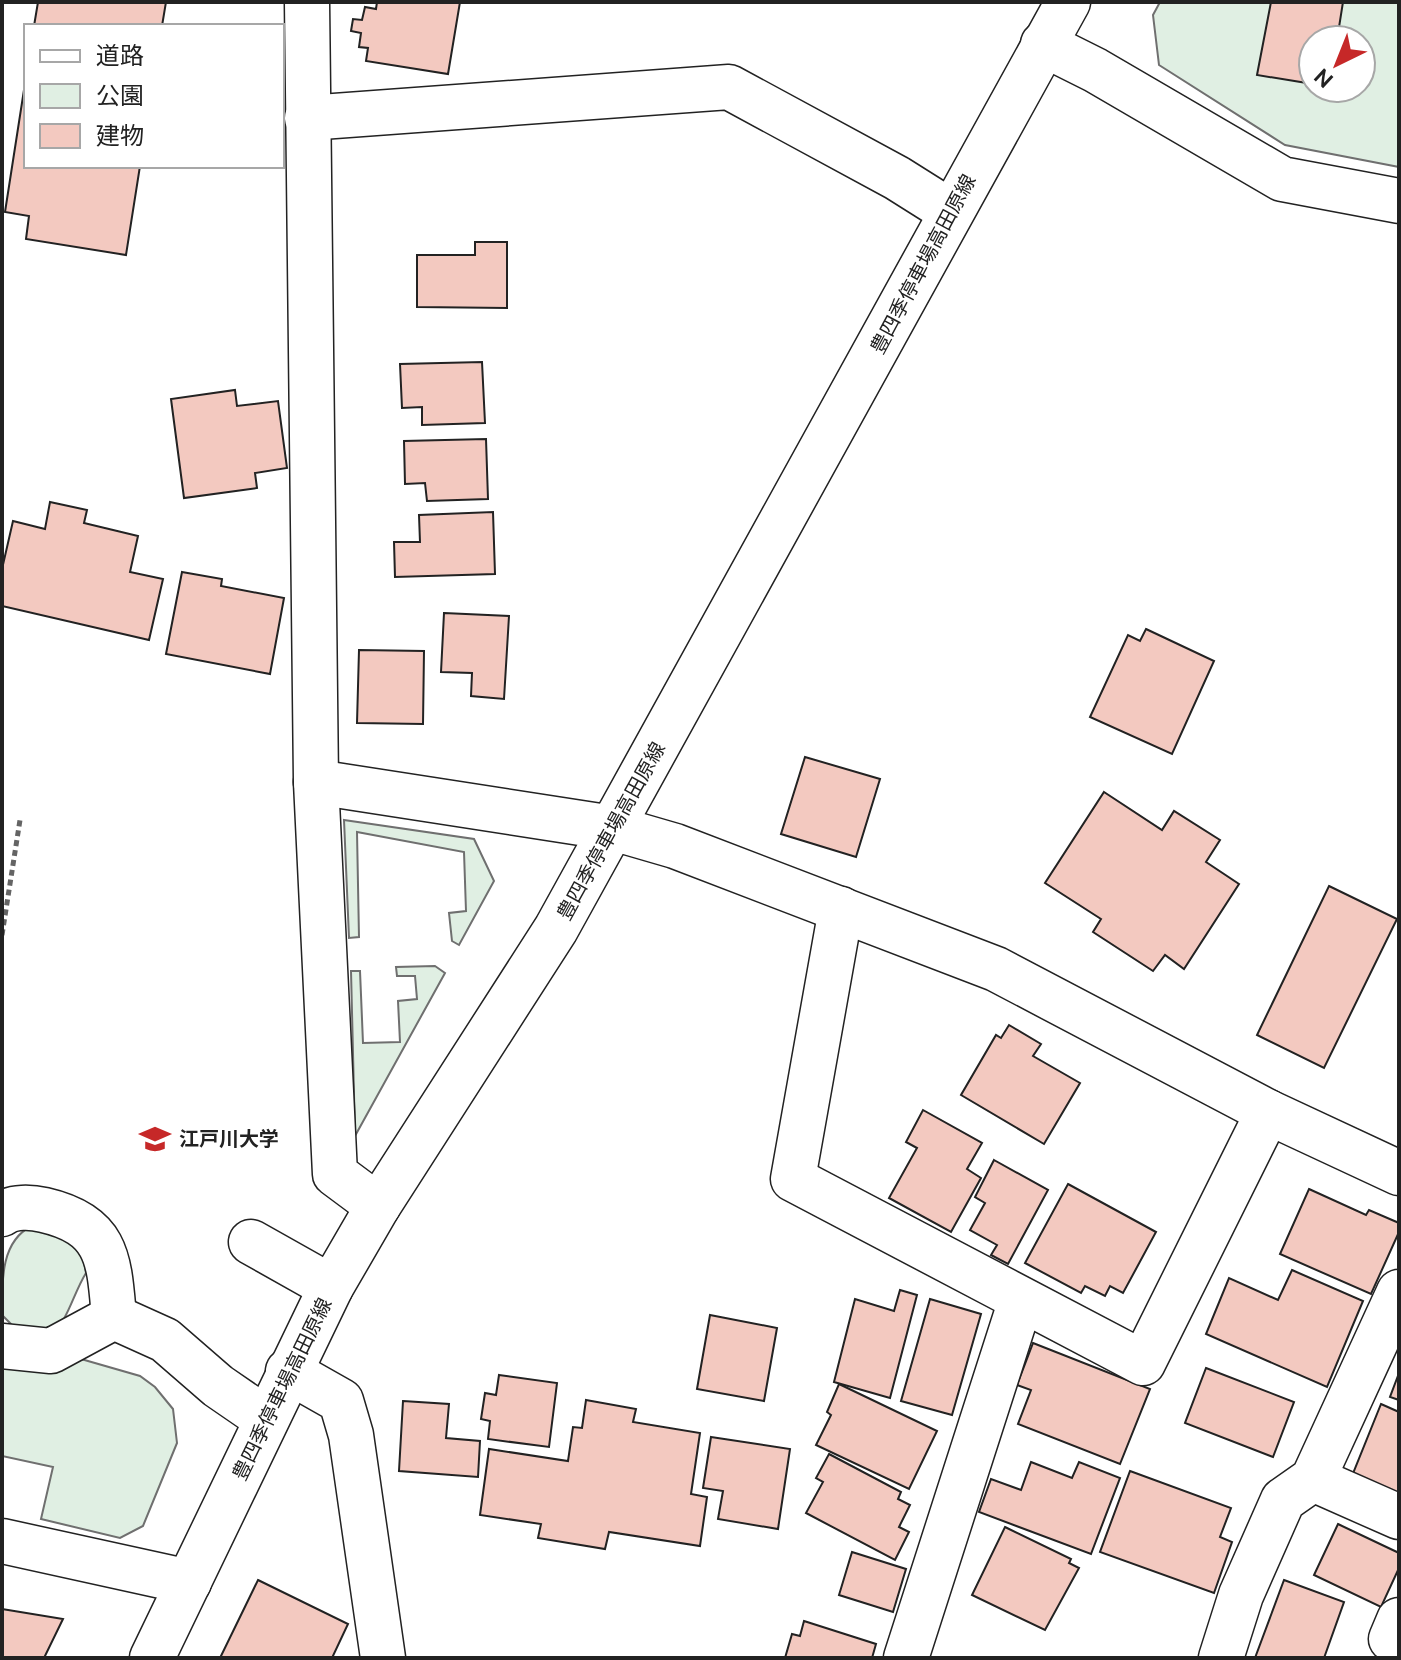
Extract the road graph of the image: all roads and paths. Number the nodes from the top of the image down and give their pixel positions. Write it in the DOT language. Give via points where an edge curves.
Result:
graph roads {
  1 [pos="307,2"];
  2 [pos="1068,2"];
  3 [pos="1043,44"];
  4 [pos="307,118"];
  5 [pos="1399,201"];
  6 [pos="951,212"];
  7 [pos="316,782"];
  8 [pos="20,820"];
  9 [pos="613,828"];
  10 [pos="841,909"];
  11 [pos="2,935"];
  12 [pos="1268,1112"];
  13 [pos="1399,1173"];
  14 [pos="378,1206"];
  15 [pos="2,1214"];
  16 [pos="251,1242"];
  17 [pos="331,1287"];
  18 [pos="1399,1292"];
  19 [pos="1021,1300"];
  20 [pos="114,1317"];
  21 [pos="2,1346"];
  22 [pos="288,1371"];
  23 [pos="266,1419"];
  24 [pos="1313,1479"];
  25 [pos="1399,1517"];
  26 [pos="2,1541"];
  27 [pos="189,1582"];
  28 [pos="152,1658"];
  29 [pos="383,1658"];
  30 [pos="906,1658"];
  31 [pos="1221,1658"];
  1 -- 4 [label="street"];
  2 -- 3 [label="street, 豊四季停車場高田原線"];
  3 -- 5 [label="street" via="1282,179"];
  3 -- 6 [label="street, 豊四季停車場高田原線"];
  4 -- 6 [label="street" via="729,87"];
  4 -- 7 [label="street"];
  6 -- 9 [label="street, 豊四季停車場高田原線"];
  7 -- 9 [label="street"];
  7 -- 14 [label="street" via="335,1174"];
  8 -- 11 [label="path"];
  9 -- 10 [label="street"];
  9 -- 14 [label="street, 豊四季停車場高田原線" via="556,929"];
  10 -- 12 [label="street" via="996,969"];
  10 -- 19 [label="street" via="793,1179"];
  12 -- 13 [label="street"];
  12 -- 19 [label="street" via="1143,1363"];
  14 -- 17 [label="street, 豊四季停車場高田原線"];
  15 -- 20 [label="street" via="33,1207 65,1215 95,1234 109,1260"];
  16 -- 17 [label="street"];
  17 -- 22 [label="street, 豊四季停車場高田原線"];
  18 -- 24 [label="street"];
  19 -- 30 [label="street"];
  20 -- 21 [label="street" via="51,1351"];
  20 -- 23 [label="street" via="165,1340"];
  22 -- 23 [label="street, 豊四季停車場高田原線"];
  22 -- 29 [label="street" via="341,1401 351,1435"];
  23 -- 27 [label="street, 豊四季停車場高田原線"];
  24 -- 25 [label="street"];
  24 -- 31 [label="street" via="1283,1500 1241,1595"];
  26 -- 27 [label="street"];
  27 -- 28 [label="street, 豊四季停車場高田原線"];
}
